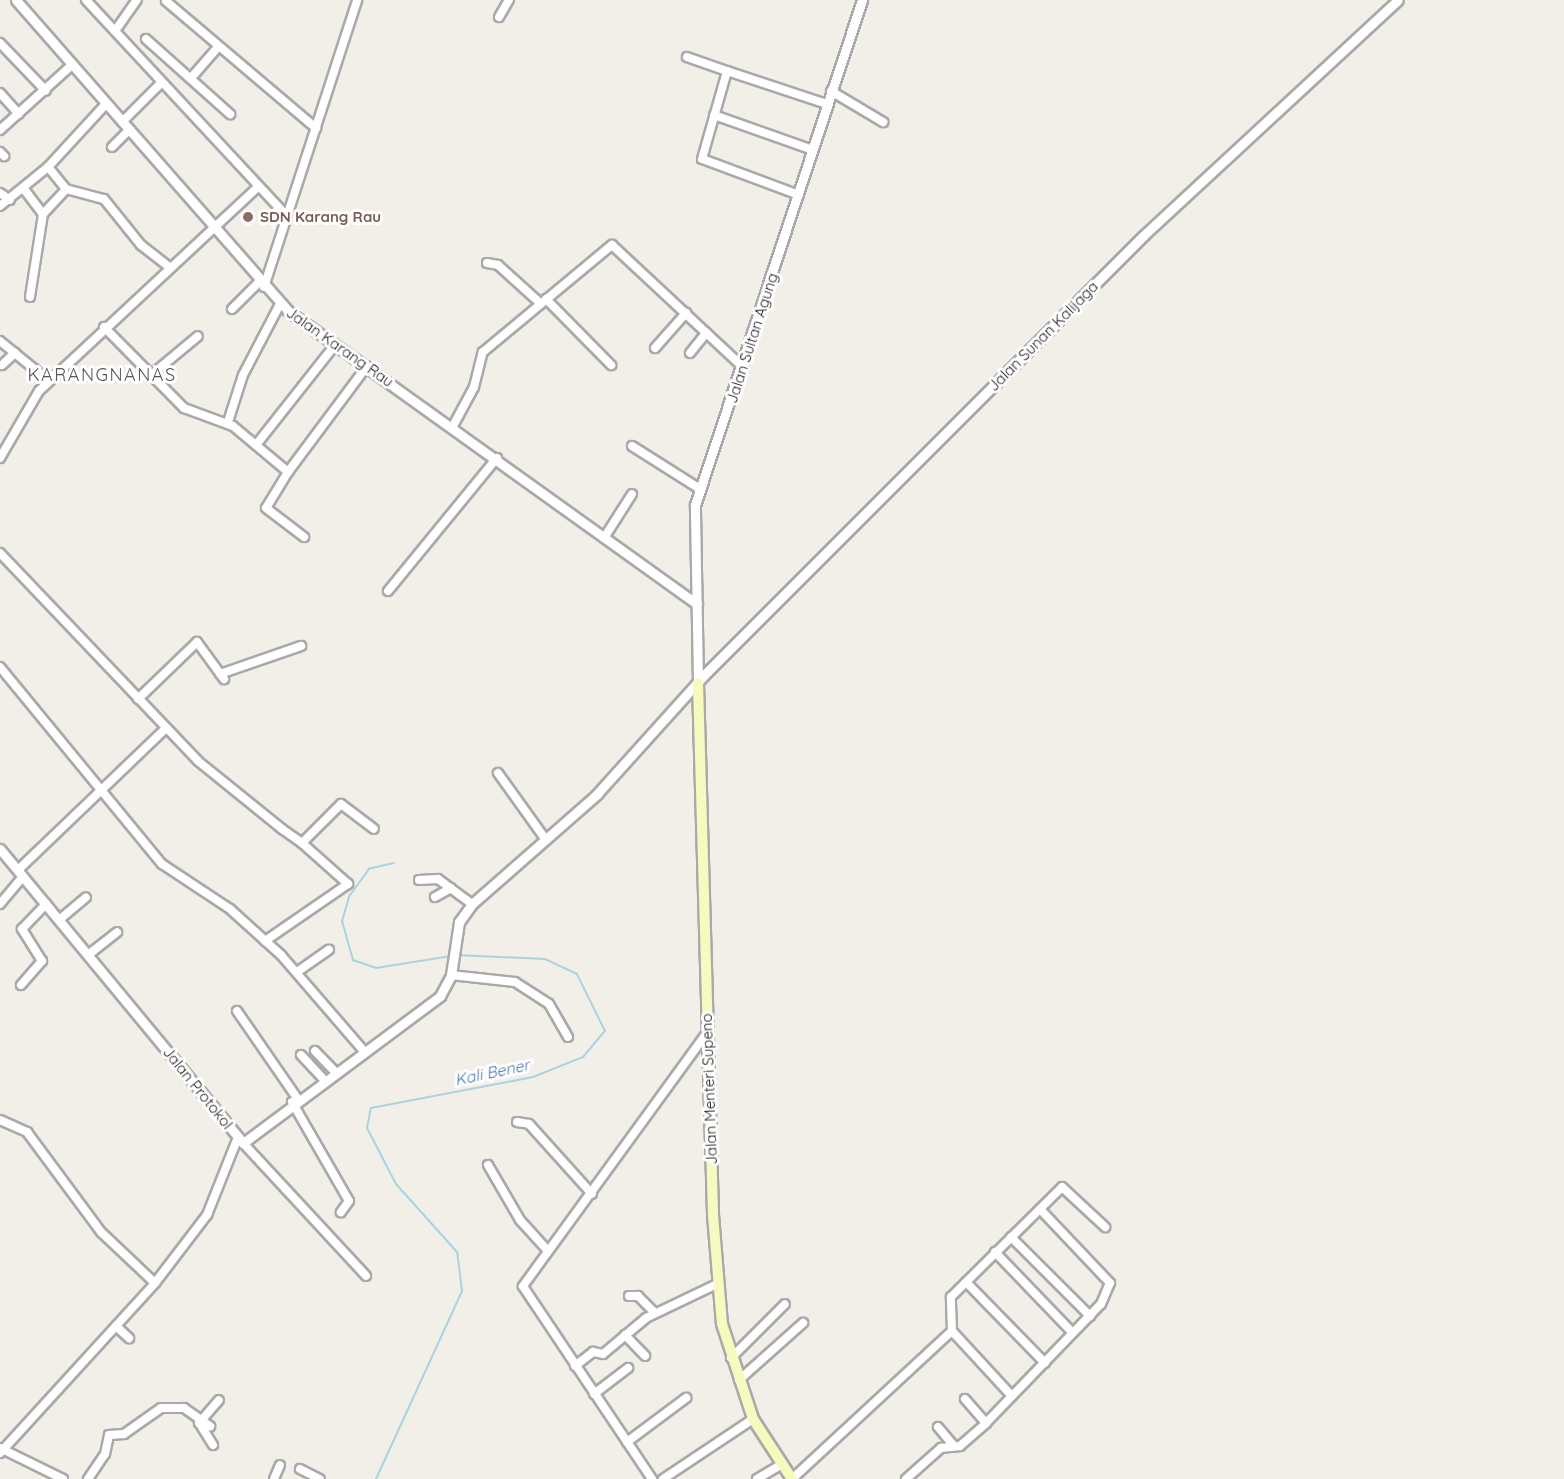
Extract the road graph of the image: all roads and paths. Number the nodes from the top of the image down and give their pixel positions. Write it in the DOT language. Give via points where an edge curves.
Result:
graph roads {
  1 [pos="86,0"];
  2 [pos="137,0"];
  3 [pos="357,0"];
  4 [pos="509,0"];
  5 [pos="862,0"];
  6 [pos="1398,0"];
  7 [pos="18,1"];
  8 [pos="166,2"];
  9 [pos="499,17"];
  10 [pos="116,31"];
  11 [pos="146,39"];
  12 [pos="0,43"];
  13 [pos="218,47"];
  14 [pos="687,57"];
  15 [pos="73,64"];
  16 [pos="727,71"];
  17 [pos="191,78"];
  18 [pos="160,83"];
  19 [pos="46,91"];
  20 [pos="831,91"];
  21 [pos="0,93"];
  22 [pos="106,104"];
  23 [pos="827,104"];
  24 [pos="19,114"];
  25 [pos="230,114"];
  26 [pos="714,115"];
  27 [pos="122,122"];
  28 [pos="883,122"];
  29 [pos="316,128"];
  30 [pos="0,130"];
  31 [pos="129,131"];
  32 [pos="112,147"];
  33 [pos="813,150"];
  34 [pos="48,167"];
  35 [pos="258,187"];
  36 [pos="24,189"];
  37 [pos="66,189"];
  38 [pos="0,193"];
  39 [pos="799,195"];
  40 [pos="10,200"];
  41 [pos="0,206"];
  42 [pos="43,214"];
  43 [pos="288,217"];
  44 [pos="211,228"];
  45 [pos="487,263"];
  46 [pos="169,267"];
  47 [pos="261,286"];
  48 [pos="30,297"];
  49 [pos="543,301"];
  50 [pos="280,304"];
  51 [pos="232,309"];
  52 [pos="686,313"];
  53 [pos="104,327"];
  54 [pos="706,333"];
  55 [pos="198,336"];
  56 [pos="0,341"];
  57 [pos="335,345"];
  58 [pos="655,348"];
  59 [pos="690,352"];
  60 [pos="15,353"];
  61 [pos="2,365"];
  62 [pos="611,365"];
  63 [pos="367,366"];
  64 [pos="744,368"];
  65 [pos="150,376"];
  66 [pos="49,381"];
  67 [pos="228,422"];
  68 [pos="453,426"];
  69 [pos="256,445"];
  70 [pos="632,446"];
  71 [pos="0,458"];
  72 [pos="497,458"];
  73 [pos="288,472"];
  74 [pos="700,489"];
  75 [pos="632,494"];
  76 [pos="304,537"];
  77 [pos="604,538"];
  78 [pos="0,553"];
  79 [pos="388,591"];
  80 [pos="697,604"];
  81 [pos="301,646"];
  82 [pos="0,667"];
  83 [pos="698,683"];
  84 [pos="138,699"];
  85 [pos="166,728"];
  86 [pos="498,773"];
  87 [pos="101,787"];
  88 [pos="374,829"];
  89 [pos="546,840"];
  90 [pos="302,843"];
  91 [pos="0,849"];
  92 [pos="20,874"];
  93 [pos="419,880"];
  94 [pos="451,888"];
  95 [pos="86,897"];
  96 [pos="435,897"];
  97 [pos="0,904"];
  98 [pos="46,904"];
  99 [pos="472,904"];
  100 [pos="59,920"];
  101 [pos="117,932"];
  102 [pos="265,941"];
  103 [pos="328,950"];
  104 [pos="88,955"];
  105 [pos="297,972"];
  106 [pos="451,973"];
  107 [pos="21,985"];
  108 [pos="237,1011"];
  109 [pos="708,1031"];
  110 [pos="568,1037"];
  111 [pos="363,1050"];
  112 [pos="315,1052"];
  113 [pos="301,1055"];
  114 [pos="334,1071"];
  115 [pos="323,1079"];
  116 [pos="295,1100"];
  117 [pos="0,1120"];
  118 [pos="517,1122"];
  119 [pos="240,1140"];
  120 [pos="489,1165"];
  121 [pos="592,1194"];
  122 [pos="1040,1209"];
  123 [pos="341,1212"];
  124 [pos="1105,1227"];
  125 [pos="1011,1237"];
  126 [pos="548,1251"];
  127 [pos="995,1252"];
  128 [pos="366,1276"];
  129 [pos="719,1282"];
  130 [pos="966,1282"];
  131 [pos="155,1283"];
  132 [pos="629,1296"];
  133 [pos="785,1304"];
  134 [pos="656,1313"];
  135 [pos="1090,1316"];
  136 [pos="802,1323"];
  137 [pos="116,1326"];
  138 [pos="952,1331"];
  139 [pos="1073,1333"];
  140 [pos="625,1335"];
  141 [pos="129,1338"];
  142 [pos="645,1356"];
  143 [pos="730,1358"];
  144 [pos="1045,1363"];
  145 [pos="575,1366"];
  146 [pos="628,1368"];
  147 [pos="739,1380"];
  148 [pos="594,1394"];
  149 [pos="1012,1396"];
  150 [pos="686,1398"];
  151 [pos="965,1399"];
  152 [pos="219,1400"];
  153 [pos="201,1419"];
  154 [pos="753,1419"];
  155 [pos="986,1423"];
  156 [pos="210,1426"];
  157 [pos="938,1427"];
  158 [pos="627,1442"];
  159 [pos="213,1445"];
  160 [pos="955,1446"];
  161 [pos="1,1450"];
  162 [pos="782,1464"];
  163 [pos="280,1465"];
  164 [pos="300,1469"];
  165 [pos="307,1476"];
  166 [pos="63,1479"];
  167 [pos="88,1479"];
  168 [pos="274,1479"];
  169 [pos="320,1479"];
  170 [pos="651,1479"];
  171 [pos="663,1479"];
  172 [pos="757,1479"];
  173 [pos="792,1479"];
  174 [pos="906,1479"];
  1 -- 10 [label="street"];
  2 -- 10 [label="street"];
  3 -- 29 [label="street"];
  4 -- 9 [label="street"];
  5 -- 20 [label="street, Jalan Sultan Agung"];
  6 -- 83 [label="street, Jalan Sunan Kalijaga" via="1193,187"];
  7 -- 15 [label="street, Jalan Karang Rau"];
  8 -- 13 [label="street"];
  10 -- 18 [label="street"];
  11 -- 17 [label="street"];
  12 -- 19 [label="street"];
  13 -- 17 [label="street"];
  13 -- 29 [label="street"];
  14 -- 16 [label="street"];
  15 -- 19 [label="street"];
  15 -- 22 [label="street, Jalan Karang Rau"];
  16 -- 23 [label="street"];
  16 -- 26 [label="street"];
  17 -- 25 [label="street"];
  18 -- 27 [label="street"];
  18 -- 35 [label="street"];
  19 -- 24 [label="street"];
  20 -- 23 [label="street, Jalan Sultan Agung"];
  20 -- 28 [label="street"];
  21 -- 24 [label="street"];
  22 -- 27 [label="street, Jalan Karang Rau"];
  22 -- 34 [label="street"];
  23 -- 33 [label="street, Jalan Sultan Agung"];
  24 -- 30 [label="street"];
  26 -- 33 [label="street"];
  26 -- 39 [label="street" via="704,161"];
  27 -- 31 [label="street, Jalan Karang Rau"];
  29 -- 43 [label="street"];
  31 -- 32 [label="street"];
  31 -- 44 [label="street, Jalan Karang Rau"];
  33 -- 39 [label="street, Jalan Sultan Agung"];
  34 -- 36 [label="street"];
  34 -- 37 [label="street"];
  35 -- 43 [label="street"];
  35 -- 44 [label="street"];
  36 -- 40 [label="street"];
  36 -- 42 [label="street"];
  37 -- 42 [label="street"];
  37 -- 46 [label="street" via="104,199 141,245"];
  38 -- 40 [label="street"];
  39 -- 64 [label="street, Jalan Sultan Agung"];
  40 -- 41 [label="street"];
  42 -- 48 [label="street"];
  43 -- 47 [label="street"];
  44 -- 46 [label="street"];
  44 -- 47 [label="street, Jalan Karang Rau"];
  45 -- 49 [label="street" via="498,265"];
  46 -- 53 [label="street"];
  47 -- 50 [label="street, Jalan Karang Rau"];
  47 -- 51 [label="street"];
  49 -- 52 [label="street" via="612,245"];
  49 -- 62 [label="street"];
  49 -- 68 [label="street" via="483,352 474,387"];
  50 -- 57 [label="street, Jalan Karang Rau"];
  50 -- 67 [label="street" via="243,375"];
  52 -- 54 [label="street"];
  52 -- 58 [label="street"];
  53 -- 65 [label="street"];
  53 -- 66 [label="street"];
  54 -- 59 [label="street"];
  54 -- 64 [label="street"];
  55 -- 65 [label="street"];
  56 -- 60 [label="street"];
  57 -- 63 [label="street, Jalan Karang Rau"];
  57 -- 69 [label="street"];
  60 -- 61 [label="street"];
  60 -- 66 [label="street"];
  63 -- 68 [label="street, Jalan Karang Rau"];
  63 -- 73 [label="street"];
  64 -- 74 [label="street, Jalan Sultan Agung"];
  65 -- 67 [label="street" via="184,408"];
  66 -- 71 [label="street"];
  67 -- 69 [label="street"];
  68 -- 72 [label="street, Jalan Karang Rau"];
  69 -- 73 [label="street"];
  70 -- 74 [label="street"];
  72 -- 77 [label="street, Jalan Karang Rau"];
  72 -- 79 [label="street"];
  73 -- 76 [label="street" via="266,508"];
  74 -- 80 [label="street, Jalan Sultan Agung" via="693,517"];
  75 -- 77 [label="street"];
  77 -- 80 [label="street, Jalan Karang Rau"];
  78 -- 84 [label="street"];
  80 -- 83 [label="street, Jalan Sultan Agung"];
  81 -- 84 [label="street" via="222,676 201,644"];
  82 -- 87 [label="street"];
  83 -- 89 [label="street, Jalan Sunan Kalijaga" via="597,794"];
  83 -- 109 [label="main road, Jalan Menteri Supeno"];
  84 -- 85 [label="street"];
  85 -- 87 [label="street"];
  85 -- 90 [label="street" via="222,780"];
  86 -- 89 [label="street"];
  87 -- 92 [label="street"];
  87 -- 102 [label="street" via="162,864"];
  88 -- 90 [label="street" via="341,804"];
  89 -- 99 [label="street, Jalan Sunan Kalijaga"];
  90 -- 102 [label="street" via="348,884"];
  91 -- 92 [label="street, Jalan Protokol"];
  92 -- 97 [label="street"];
  92 -- 98 [label="street, Jalan Protokol"];
  93 -- 94 [label="street" via="438,879"];
  94 -- 96 [label="street"];
  94 -- 99 [label="street"];
  95 -- 100 [label="street"];
  98 -- 100 [label="street, Jalan Protokol"];
  98 -- 107 [label="street" via="22,929 42,961"];
  99 -- 106 [label="street, Jalan Sunan Kalijaga" via="459,922"];
  100 -- 104 [label="street, Jalan Protokol"];
  101 -- 104 [label="street"];
  102 -- 105 [label="street"];
  103 -- 105 [label="street"];
  104 -- 119 [label="street, Jalan Protokol"];
  105 -- 111 [label="street"];
  106 -- 110 [label="street" via="489,975 522,985 549,1004"];
  106 -- 111 [label="street, Jalan Protokol" via="440,996"];
  108 -- 116 [label="street"];
  109 -- 121 [label="street"];
  109 -- 129 [label="main road, Jalan Menteri Supeno"];
  111 -- 114 [label="street, Jalan Protokol"];
  112 -- 114 [label="street"];
  113 -- 115 [label="street"];
  114 -- 115 [label="street, Jalan Protokol"];
  115 -- 116 [label="street, Jalan Protokol"];
  116 -- 119 [label="street, Jalan Protokol"];
  116 -- 123 [label="street" via="349,1201"];
  117 -- 131 [label="street" via="27,1132 101,1232"];
  118 -- 121 [label="street" via="529,1124"];
  119 -- 128 [label="street"];
  119 -- 131 [label="street" via="211,1208"];
  120 -- 126 [label="street" via="520,1220"];
  121 -- 126 [label="street"];
  122 -- 124 [label="street" via="1065,1186"];
  122 -- 125 [label="street"];
  122 -- 135 [label="street" via="1110,1282"];
  125 -- 127 [label="street"];
  125 -- 135 [label="street"];
  126 -- 145 [label="street" via="523,1290"];
  127 -- 130 [label="street"];
  127 -- 139 [label="street"];
  129 -- 134 [label="street"];
  129 -- 143 [label="main road, Jalan Menteri Supeno"];
  130 -- 138 [label="street" via="951,1299"];
  130 -- 144 [label="street"];
  131 -- 137 [label="street"];
  132 -- 134 [label="street" via="638,1296"];
  133 -- 143 [label="street"];
  134 -- 140 [label="street"];
  135 -- 139 [label="street"];
  136 -- 147 [label="street"];
  137 -- 141 [label="street"];
  137 -- 161 [label="street"];
  138 -- 149 [label="street"];
  138 -- 173 [label="street"];
  139 -- 144 [label="street"];
  140 -- 142 [label="street"];
  140 -- 145 [label="street"];
  143 -- 147 [label="main road, Jalan Menteri Supeno"];
  144 -- 149 [label="street"];
  145 -- 148 [label="street"];
  146 -- 148 [label="street"];
  147 -- 154 [label="main road, Jalan Menteri Supeno"];
  148 -- 158 [label="street"];
  149 -- 155 [label="street"];
  150 -- 158 [label="street"];
  151 -- 155 [label="street"];
  152 -- 153 [label="street"];
  153 -- 156 [label="street"];
  153 -- 159 [label="street" via="200,1428"];
  153 -- 167 [label="street" via="167,1406 124,1434 110,1434"];
  154 -- 162 [label="main road, Jalan Menteri Supeno"];
  154 -- 171 [label="street"];
  155 -- 160 [label="street"];
  157 -- 160 [label="street"];
  158 -- 170 [label="street"];
  160 -- 174 [label="street" via="941,1448"];
  161 -- 166 [label="street"];
  162 -- 172 [label="street"];
  162 -- 173 [label="main road, Jalan Menteri Supeno"];
  163 -- 168 [label="street"];
  164 -- 165 [label="street"];
  165 -- 169 [label="street"];
}
